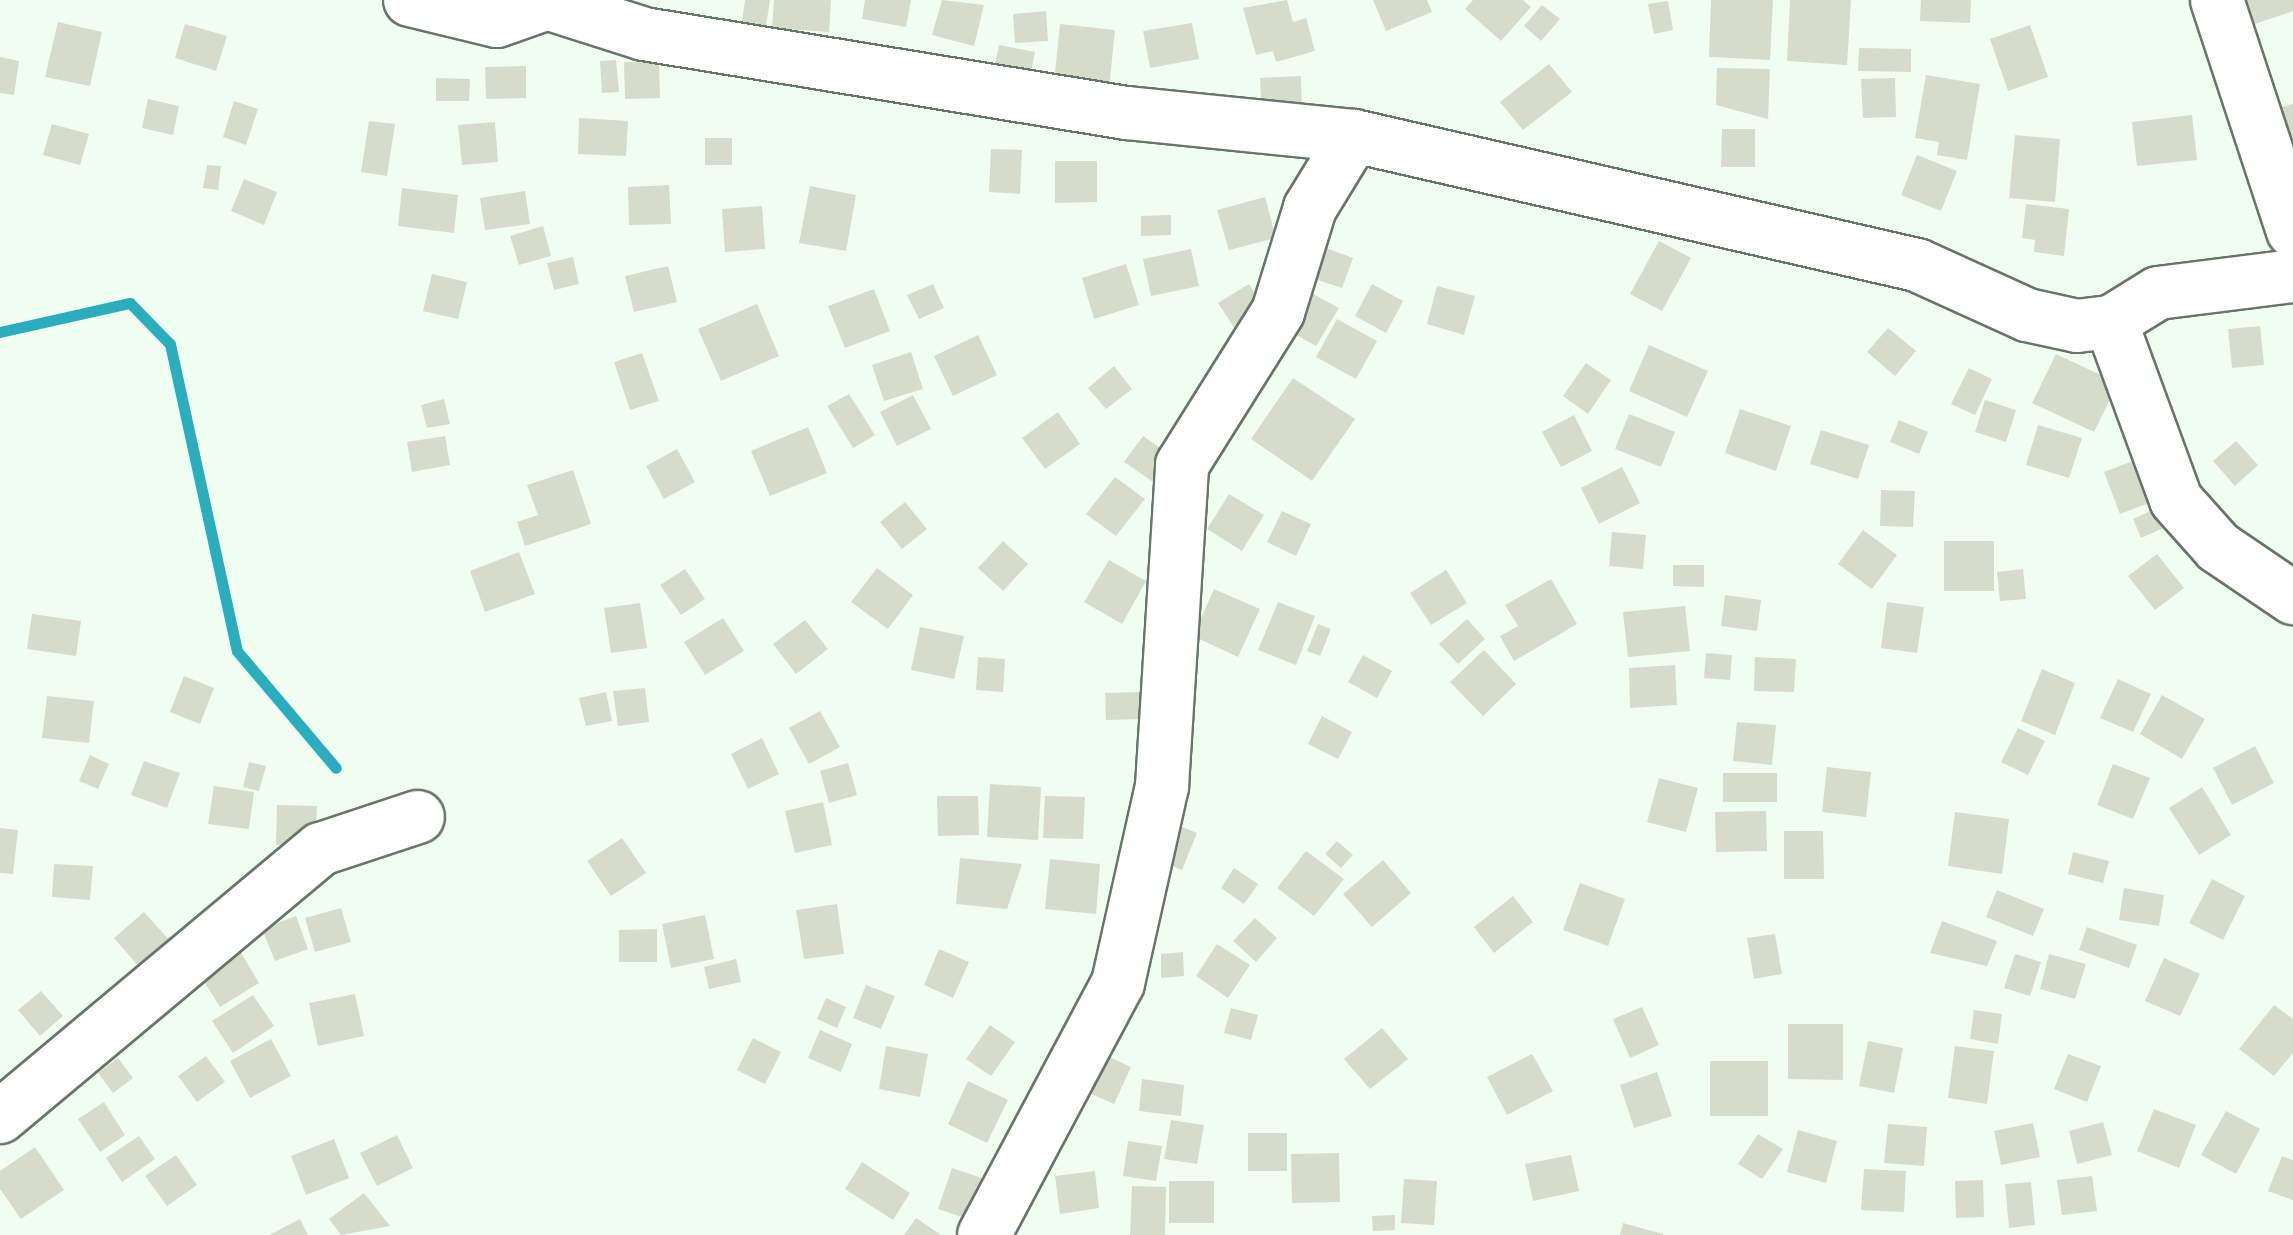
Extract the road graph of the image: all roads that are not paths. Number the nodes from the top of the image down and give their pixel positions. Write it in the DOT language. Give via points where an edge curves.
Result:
graph roads {
  1 [pos="410,0"];
  2 [pos="2217,0"];
  3 [pos="539,2"];
  4 [pos="1354,136"];
  5 [pos="2293,231"];
  6 [pos="2293,276"];
  7 [pos="2110,322"];
  8 [pos="2293,598"];
  9 [pos="418,817"];
  10 [pos="0,1117"];
  11 [pos="984,1235"];
  1 -- 3 [label="street" via="497,21"];
  2 -- 5 [label="street"];
  3 -- 4 [label="street" via="644,34 1041,100"];
  4 -- 7 [label="street" via="1918,265 2048,320"];
  4 -- 11 [label="street" via="1310,208 1278,312 1182,465 1162,786 1118,983"];
  6 -- 7 [label="street" via="2158,293"];
  7 -- 8 [label="street" via="2176,500 2218,547"];
  9 -- 10 [label="street" via="320,849"];
}
